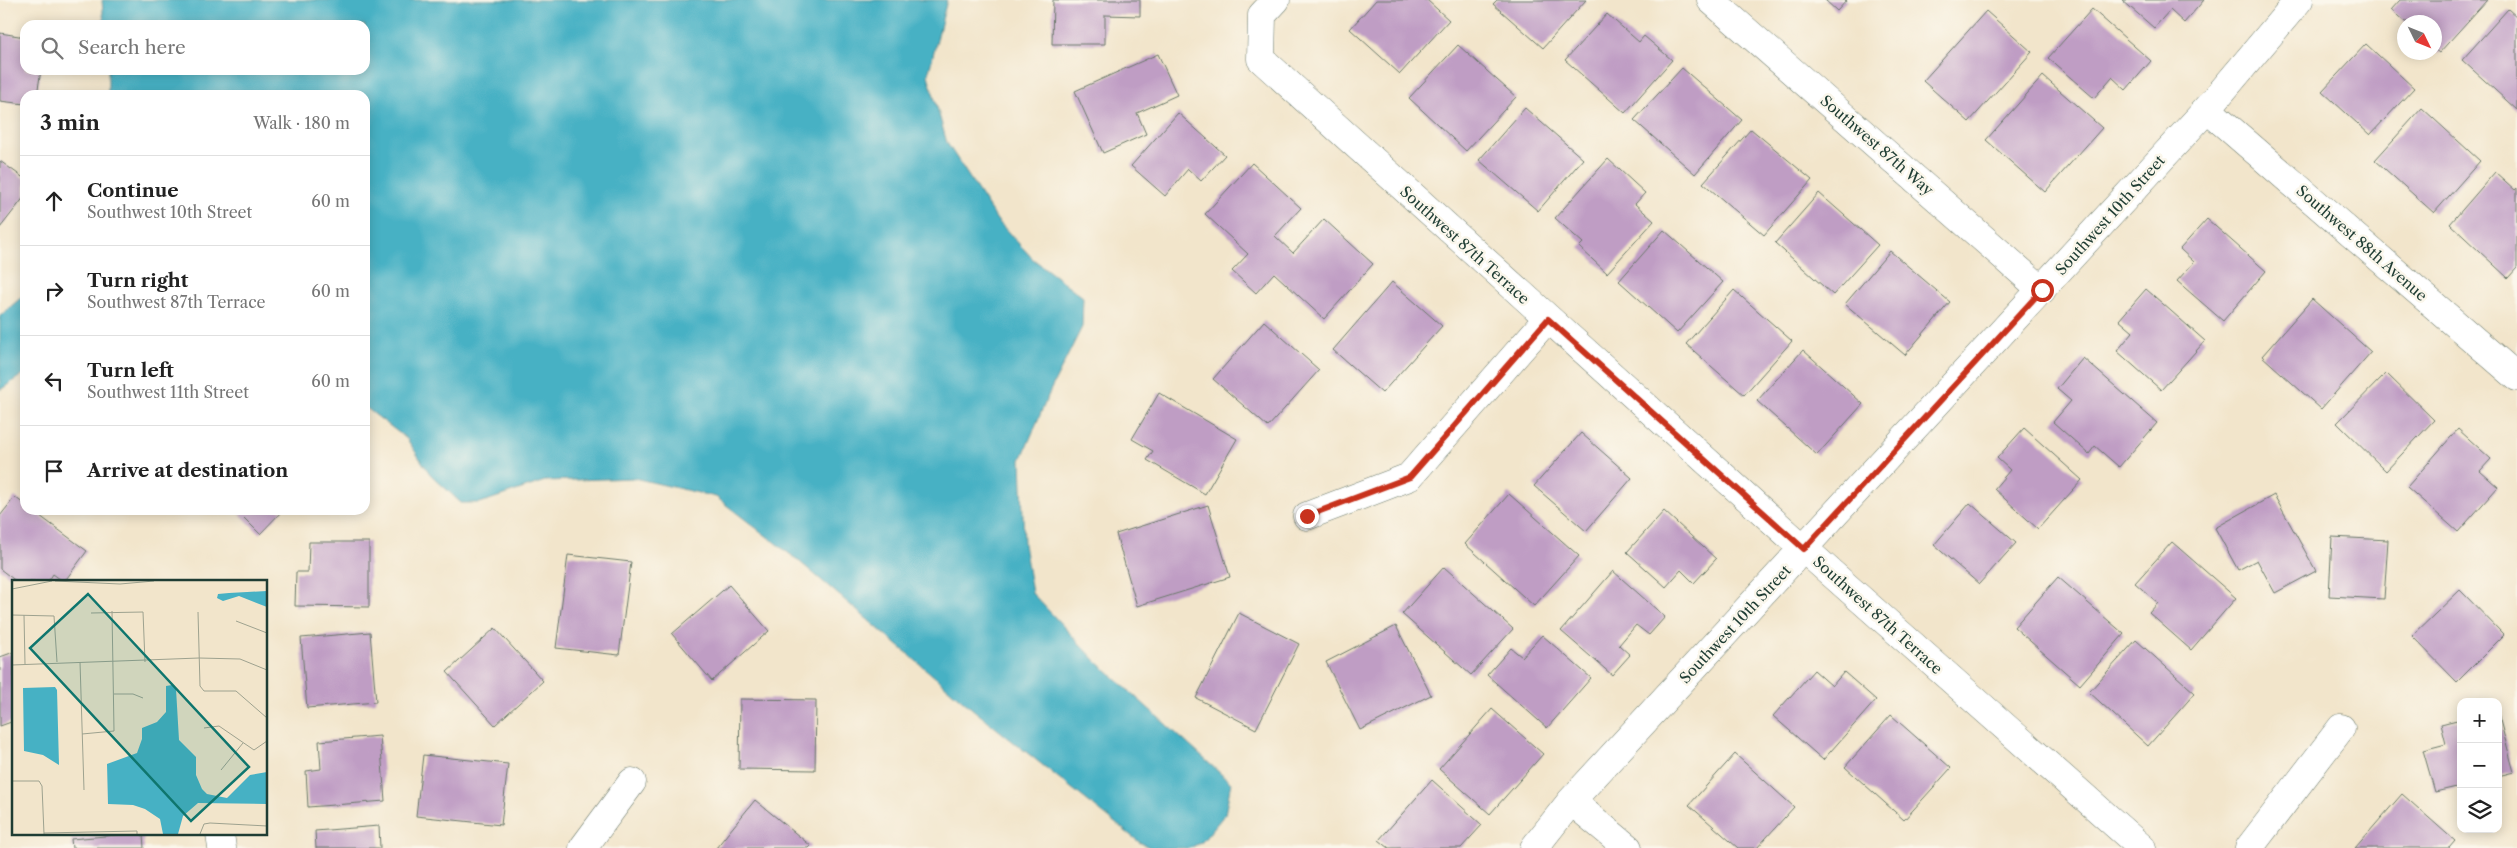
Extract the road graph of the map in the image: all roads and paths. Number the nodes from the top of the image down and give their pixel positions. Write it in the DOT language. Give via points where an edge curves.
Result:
graph roads {
  1 [pos="1276,0"];
  2 [pos="1711,0"];
  3 [pos="2299,0"];
  4 [pos="2207,109"];
  5 [pos="2042,290"];
  6 [pos="1548,319"];
  7 [pos="2517,377"];
  8 [pos="1307,516"];
  9 [pos="1804,549"];
  10 [pos="2341,728"];
  11 [pos="632,782"];
  12 [pos="1571,801"];
  13 [pos="583,848"];
  14 [pos="1534,848"];
  15 [pos="1628,848"];
  16 [pos="2142,848"];
  17 [pos="2249,848"];
  1 -- 6 [label="street, Southwest 87th Terrace" via="1262,16 1260,59"];
  2 -- 5 [label="street, Southwest 87th Way"];
  3 -- 4 [label="street, Southwest 10th Street"];
  4 -- 5 [label="street, Southwest 10th Street"];
  4 -- 7 [label="street, Southwest 88th Avenue"];
  5 -- 9 [label="street, Southwest 10th Street"];
  6 -- 8 [label="street" via="1410,477"];
  6 -- 9 [label="street, Southwest 87th Terrace"];
  9 -- 12 [label="street, Southwest 10th Street"];
  9 -- 16 [label="street, Southwest 87th Terrace"];
  10 -- 17 [label="street"];
  11 -- 13 [label="street"];
  12 -- 14 [label="street, Southwest 10th Street"];
  12 -- 15 [label="street"];
}
